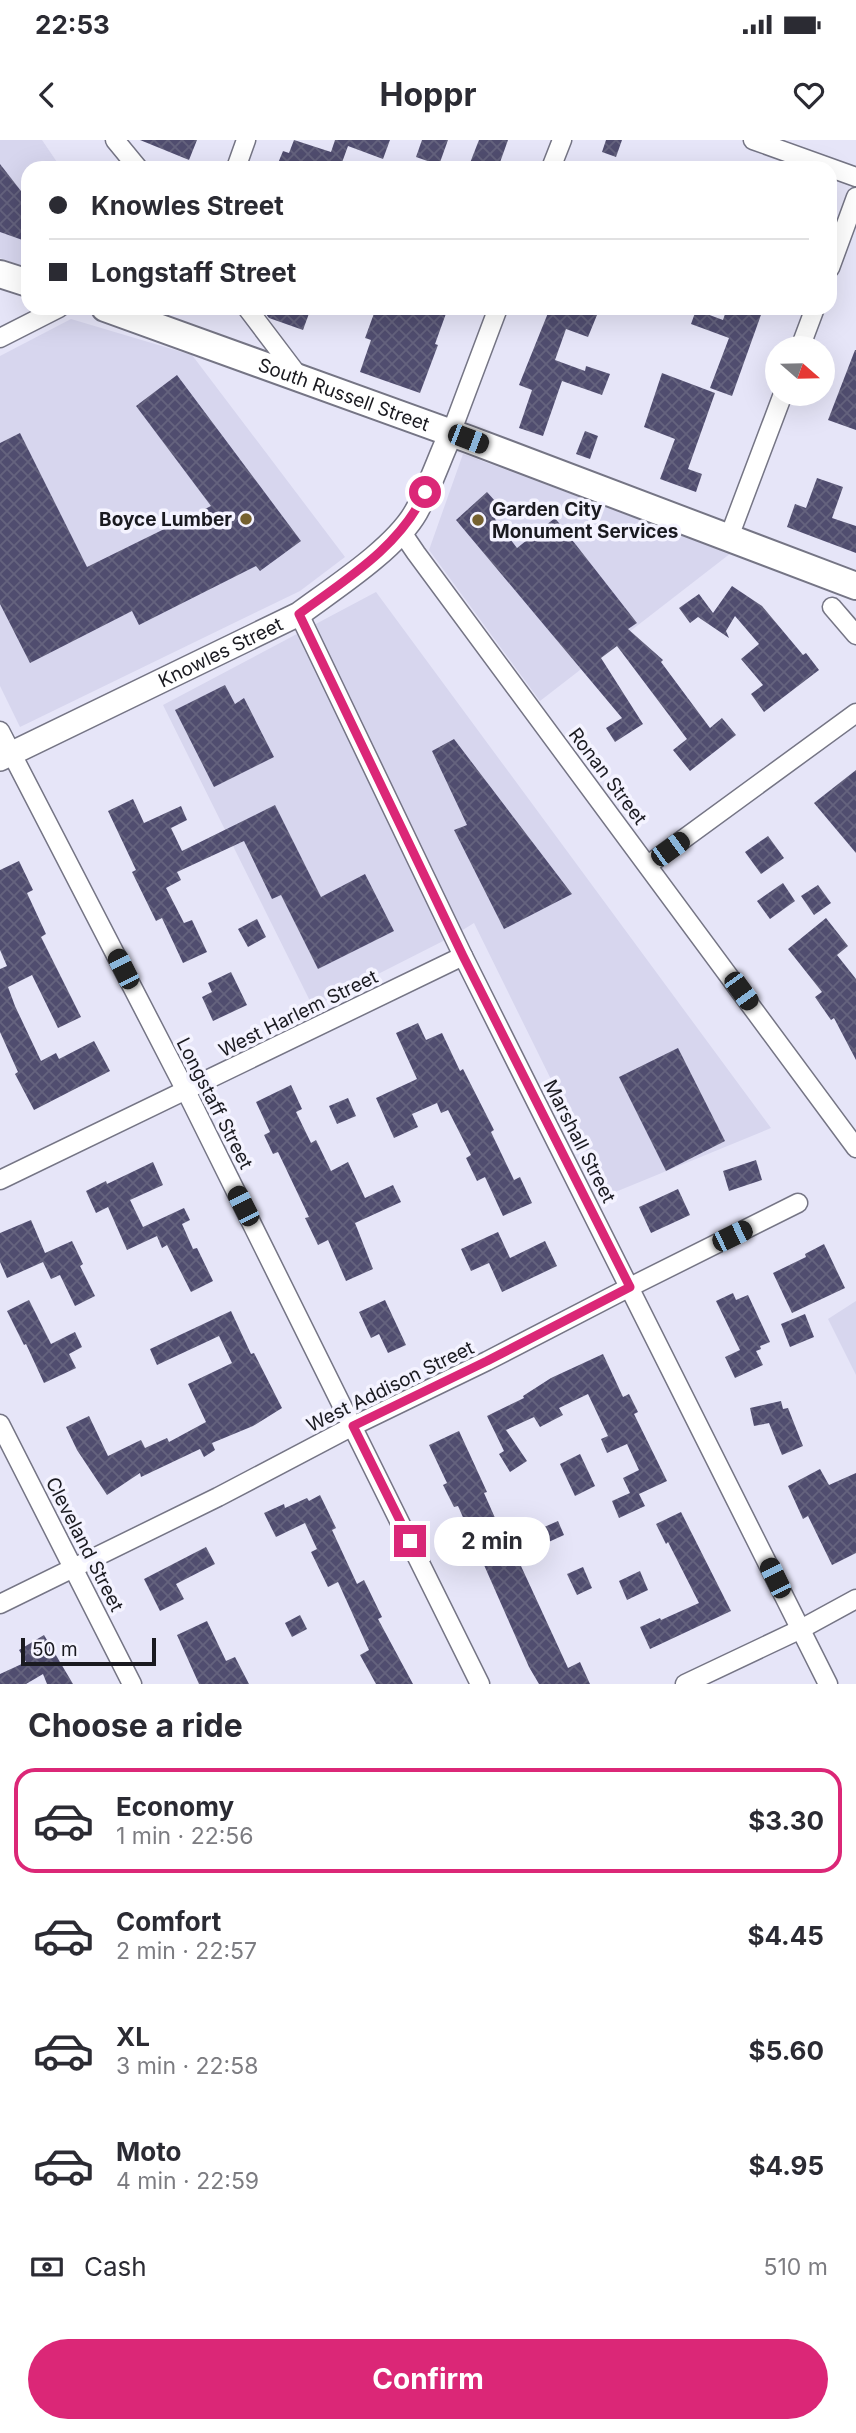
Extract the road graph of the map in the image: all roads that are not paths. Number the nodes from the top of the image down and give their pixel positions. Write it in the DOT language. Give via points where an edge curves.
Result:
graph roads {
  1 [pos="115,140"];
  2 [pos="246,140"];
  3 [pos="562,140"];
  4 [pos="753,140"];
  5 [pos="132,161"];
  6 [pos="238,161"];
  7 [pos="554,161"];
  8 [pos="811,161"];
  9 [pos="837,170"];
  10 [pos="856,177"];
  11 [pos="856,197"];
  12 [pos="837,249"];
  13 [pos="0,274"];
  14 [pos="21,281"];
  15 [pos="45,315"];
  16 [pos="124,315"];
  17 [pos="252,315"];
  18 [pos="495,315"];
  19 [pos="812,315"];
  20 [pos="804,336"];
  21 [pos="0,338"];
  22 [pos="300,378"];
  23 [pos="778,406"];
  24 [pos="451,433"];
  25 [pos="401,531"];
  26 [pos="729,537"];
  27 [pos="856,586"];
  28 [pos="832,607"];
  29 [pos="299,614"];
  30 [pos="856,635"];
  31 [pos="856,713"];
  32 [pos="0,731"];
  33 [pos="5,757"];
  34 [pos="648,865"];
  35 [pos="463,956"];
  36 [pos="186,1091"];
  37 [pos="856,1148"];
  38 [pos="0,1180"];
  39 [pos="798,1203"];
  40 [pos="630,1287"];
  41 [pos="0,1424"];
  42 [pos="353,1426"];
  43 [pos="73,1568"];
  44 [pos="856,1599"];
  45 [pos="0,1604"];
  46 [pos="801,1629"];
  47 [pos="132,1684"];
  48 [pos="480,1684"];
  49 [pos="685,1684"];
  50 [pos="828,1684"];
  1 -- 5 [label="street"];
  2 -- 6 [label="street"];
  3 -- 7 [label="street"];
  4 -- 8 [label="street"];
  9 -- 10 [label="street"];
  11 -- 12 [label="street"];
  13 -- 14 [label="main road"];
  15 -- 21 [label="street"];
  16 -- 22 [label="main road, South Russell Street"];
  17 -- 22 [label="street"];
  18 -- 24 [label="street"];
  19 -- 20 [label="street"];
  22 -- 24 [label="main road, South Russell Street"];
  23 -- 26 [label="street"];
  24 -- 25 [label="street, Knowles Street" via="416,512"];
  24 -- 26 [label="main road, South Russell Street"];
  25 -- 29 [label="street, Knowles Street"];
  25 -- 34 [label="street, Ronan Street"];
  26 -- 27 [label="main road, South Russell Street"];
  28 -- 30 [label="street"];
  29 -- 33 [label="street, Knowles Street"];
  29 -- 35 [label="street, Marshall Street"];
  31 -- 34 [label="street"];
  32 -- 33 [label="street, Longstaff Street"];
  33 -- 36 [label="street, Longstaff Street"];
  34 -- 37 [label="street, Ronan Street"];
  35 -- 36 [label="street, West Harlem Street"];
  35 -- 40 [label="street, Marshall Street"];
  36 -- 38 [label="street, West Harlem Street"];
  36 -- 42 [label="street, Longstaff Street"];
  39 -- 40 [label="street, West Addison Street"];
  40 -- 42 [label="street, West Addison Street"];
  40 -- 46 [label="street, Marshall Street"];
  41 -- 43 [label="street, Cleveland Street"];
  42 -- 43 [label="street, West Addison Street"];
  42 -- 48 [label="street, Longstaff Street"];
  43 -- 45 [label="street, West Addison Street"];
  43 -- 47 [label="street, Cleveland Street"];
  44 -- 46 [label="street"];
  46 -- 49 [label="street"];
  46 -- 50 [label="street, Marshall Street"];
}
